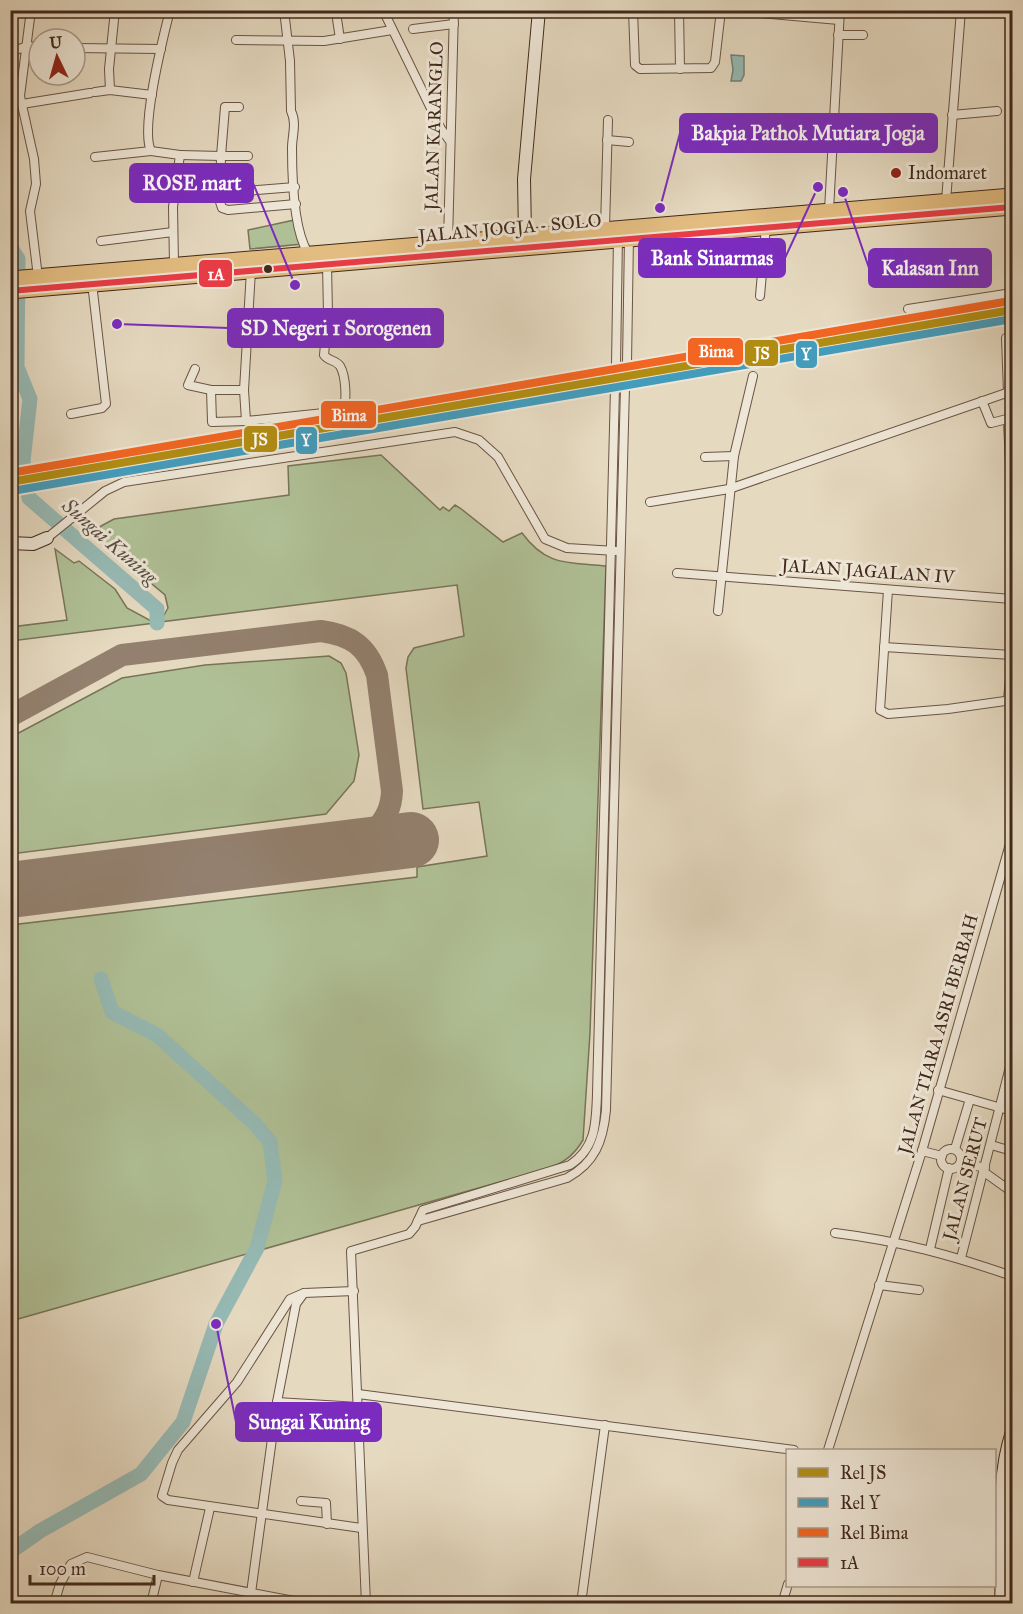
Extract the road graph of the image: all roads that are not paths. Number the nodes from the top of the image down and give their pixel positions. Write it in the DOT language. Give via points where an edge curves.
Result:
graph roads {
  1 [pos="31,10"];
  2 [pos="115,10"];
  3 [pos="170,10"];
  4 [pos="284,10"];
  5 [pos="383,10"];
  6 [pos="454,10"];
  7 [pos="539,10"];
  8 [pos="633,10"];
  9 [pos="679,10"];
  10 [pos="721,10"];
  11 [pos="727,10"];
  12 [pos="822,10"];
  13 [pos="961,10"];
  14 [pos="840,14"];
  15 [pos="337,19"];
  16 [pos="454,24"];
  17 [pos="30,27"];
  18 [pos="413,29"];
  19 [pos="392,30"];
  20 [pos="838,35"];
  21 [pos="863,35"];
  22 [pos="340,39"];
  23 [pos="236,40"];
  24 [pos="287,41"];
  25 [pos="27,46"];
  26 [pos="87,48"];
  27 [pos="110,48"];
  28 [pos="161,49"];
  29 [pos="10,52"];
  30 [pos="27,52"];
  31 [pos="680,69"];
  32 [pos="110,90"];
  33 [pos="152,95"];
  34 [pos="22,104"];
  35 [pos="238,107"];
  36 [pos="997,111"];
  37 [pos="952,114"];
  38 [pos="608,120"];
  39 [pos="450,137"];
  40 [pos="607,140"];
  41 [pos="629,141"];
  42 [pos="151,151"];
  43 [pos="180,155"];
  44 [pos="221,156"];
  45 [pos="248,156"];
  46 [pos="95,157"];
  47 [pos="295,187"];
  48 [pos="220,193"];
  49 [pos="1012,196"];
  50 [pos="946,201"];
  51 [pos="296,204"];
  52 [pos="1012,207"];
  53 [pos="829,210"];
  54 [pos="766,227"];
  55 [pos="173,232"];
  56 [pos="620,232"];
  57 [pos="525,235"];
  58 [pos="100,241"];
  59 [pos="448,242"];
  60 [pos="308,253"];
  61 [pos="174,264"];
  62 [pos="327,264"];
  63 [pos="251,270"];
  64 [pos="10,279"];
  65 [pos="34,281"];
  66 [pos="92,283"];
  67 [pos="10,291"];
  68 [pos="1012,293"];
  69 [pos="760,296"];
  70 [pos="908,309"];
  71 [pos="1006,338"];
  72 [pos="627,363"];
  73 [pos="616,365"];
  74 [pos="195,369"];
  75 [pos="753,376"];
  76 [pos="626,387"];
  77 [pos="615,388"];
  78 [pos="211,390"];
  79 [pos="244,390"];
  80 [pos="1010,392"];
  81 [pos="982,401"];
  82 [pos="71,414"];
  83 [pos="1010,419"];
  84 [pos="246,422"];
  85 [pos="734,456"];
  86 [pos="705,457"];
  87 [pos="729,489"];
  88 [pos="650,502"];
  89 [pos="1012,515"];
  90 [pos="47,538"];
  91 [pos="10,543"];
  92 [pos="612,551"];
  93 [pos="622,552"];
  94 [pos="677,573"];
  95 [pos="721,577"];
  96 [pos="888,590"];
  97 [pos="1012,599"];
  98 [pos="718,611"];
  99 [pos="884,647"];
  100 [pos="1012,656"];
  101 [pos="1010,700"];
  102 [pos="606,749"];
  103 [pos="616,754"];
  104 [pos="1012,837"];
  105 [pos="1012,1059"];
  106 [pos="938,1090"];
  107 [pos="970,1099"];
  108 [pos="1002,1108"];
  109 [pos="1012,1111"];
  110 [pos="991,1145"];
  111 [pos="955,1149"];
  112 [pos="1012,1150"];
  113 [pos="922,1151"];
  114 [pos="942,1156"];
  115 [pos="961,1162"];
  116 [pos="949,1168"];
  117 [pos="984,1170"];
  118 [pos="1012,1192"];
  119 [pos="418,1221"];
  120 [pos="834,1233"];
  121 [pos="892,1240"];
  122 [pos="930,1249"];
  123 [pos="961,1258"];
  124 [pos="1012,1276"];
  125 [pos="879,1285"];
  126 [pos="920,1290"];
  127 [pos="354,1291"];
  128 [pos="304,1293"];
  129 [pos="358,1394"];
  130 [pos="277,1402"];
  131 [pos="358,1407"];
  132 [pos="605,1425"];
  133 [pos="1012,1433"];
  134 [pos="786,1449"];
  135 [pos="828,1449"];
  136 [pos="1008,1479"];
  137 [pos="301,1501"];
  138 [pos="210,1508"];
  139 [pos="262,1516"];
  140 [pos="327,1524"];
  141 [pos="361,1528"];
  142 [pos="1007,1554"];
  143 [pos="158,1575"];
  144 [pos="194,1582"];
  145 [pos="998,1583"];
  146 [pos="787,1587"];
  147 [pos="251,1593"];
  148 [pos="54,1604"];
  149 [pos="151,1604"];
  150 [pos="310,1604"];
  151 [pos="366,1604"];
  152 [pos="581,1604"];
  153 [pos="782,1604"];
  154 [pos="1001,1604"];
  1 -- 17 [label="street"];
  2 -- 27 [label="street"];
  3 -- 28 [label="street"];
  4 -- 24 [label="street"];
  5 -- 19 [label="street"];
  6 -- 16 [label="street, JALAN KARANGLO"];
  7 -- 57 [label="street" via="525,175"];
  8 -- 31 [label="street" via="637,68"];
  9 -- 31 [label="street"];
  10 -- 31 [label="street" via="714,65"];
  11 -- 14 [label="street"];
  12 -- 14 [label="street"];
  13 -- 37 [label="street"];
  14 -- 20 [label="street"];
  15 -- 22 [label="street"];
  16 -- 18 [label="street"];
  16 -- 39 [label="street, JALAN KARANGLO"];
  19 -- 22 [label="street"];
  19 -- 39 [label="street" via="441,129"];
  20 -- 21 [label="street"];
  20 -- 53 [label="street"];
  22 -- 24 [label="street"];
  23 -- 24 [label="street"];
  24 -- 47 [label="street"];
  25 -- 29 [label="street"];
  26 -- 27 [label="street"];
  27 -- 28 [label="street"];
  27 -- 32 [label="street"];
  28 -- 33 [label="street"];
  30 -- 34 [label="street"];
  32 -- 33 [label="street"];
  32 -- 34 [label="street"];
  33 -- 42 [label="street"];
  34 -- 65 [label="street" via="36,184 30,211"];
  35 -- 44 [label="street" via="225,107"];
  36 -- 37 [label="street"];
  37 -- 50 [label="street"];
  38 -- 40 [label="street"];
  39 -- 59 [label="street, JALAN KARANGLO"];
  40 -- 41 [label="street"];
  40 -- 56 [label="street"];
  42 -- 43 [label="street"];
  42 -- 46 [label="street"];
  43 -- 44 [label="street"];
  43 -- 55 [label="street"];
  44 -- 45 [label="street"];
  44 -- 48 [label="street"];
  47 -- 48 [label="street"];
  47 -- 51 [label="street"];
  48 -- 51 [label="street" via="221,206 228,210"];
  49 -- 50 [label="highway, JALAN JOGJA - SOLO"];
  50 -- 53 [label="highway, JALAN JOGJA - SOLO"];
  51 -- 60 [label="street" via="301,242"];
  52 -- 54 [label="highway, JALAN JOGJA - SOLO"];
  53 -- 56 [label="highway, JALAN JOGJA - SOLO"];
  54 -- 56 [label="highway, JALAN JOGJA - SOLO"];
  54 -- 69 [label="street"];
  55 -- 58 [label="street"];
  55 -- 61 [label="street"];
  56 -- 57 [label="highway, JALAN JOGJA - SOLO"];
  56 -- 62 [label="highway, JALAN JOGJA - SOLO"];
  56 -- 72 [label="street"];
  56 -- 73 [label="street"];
  57 -- 59 [label="highway, JALAN JOGJA - SOLO"];
  59 -- 60 [label="highway, JALAN JOGJA - SOLO"];
  60 -- 61 [label="highway, JALAN JOGJA - SOLO"];
  61 -- 65 [label="highway, JALAN JOGJA - SOLO"];
  62 -- 63 [label="highway, JALAN JOGJA - SOLO"];
  62 -- 84 [label="street" via="324,355 342,369 346,401 343,411"];
  63 -- 66 [label="highway, JALAN JOGJA - SOLO"];
  63 -- 79 [label="street"];
  64 -- 65 [label="highway, JALAN JOGJA - SOLO"];
  65 -- 66 [label="highway, JALAN JOGJA - SOLO"];
  65 -- 67 [label="highway, JALAN JOGJA - SOLO"];
  66 -- 82 [label="street" via="105,404"];
  68 -- 70 [label="street"];
  71 -- 80 [label="street"];
  74 -- 78 [label="street" via="188,385"];
  75 -- 85 [label="street"];
  76 -- 93 [label="street"];
  77 -- 92 [label="street"];
  78 -- 79 [label="street"];
  78 -- 84 [label="street" via="212,422"];
  79 -- 84 [label="street"];
  80 -- 81 [label="street"];
  81 -- 83 [label="street" via="991,423"];
  81 -- 87 [label="street"];
  83 -- 89 [label="street"];
  85 -- 86 [label="street"];
  85 -- 87 [label="street"];
  87 -- 88 [label="street"];
  87 -- 95 [label="street"];
  90 -- 91 [label="street" via="33,544"];
  90 -- 92 [label="street" via="105,491 124,482 455,432 479,440 498,458 545,539 567,548"];
  92 -- 93 [label="street"];
  92 -- 102 [label="street"];
  93 -- 103 [label="street"];
  94 -- 95 [label="street, JALAN JAGALAN IV"];
  95 -- 96 [label="street, JALAN JAGALAN IV"];
  95 -- 98 [label="street"];
  96 -- 97 [label="street, JALAN JAGALAN IV"];
  96 -- 99 [label="street"];
  99 -- 100 [label="street"];
  99 -- 101 [label="street" via="879,706 883,712 948,709"];
  100 -- 101 [label="street"];
  102 -- 103 [label="street"];
  102 -- 119 [label="street" via="597,1094 590,1144 578,1160 560,1170 423,1210"];
  103 -- 119 [label="street" via="606,1110 599,1147 586,1165 567,1178"];
  104 -- 106 [label="street, JALAN TIARA ASRI BERBAH"];
  105 -- 108 [label="street, JALAN SERUT"];
  106 -- 107 [label="street"];
  106 -- 113 [label="street, JALAN TIARA ASRI BERBAH"];
  107 -- 108 [label="street"];
  107 -- 111 [label="street"];
  108 -- 109 [label="street"];
  108 -- 110 [label="street, JALAN SERUT"];
  110 -- 112 [label="street"];
  110 -- 117 [label="street, JALAN SERUT"];
  111 -- 114 [label="street"];
  111 -- 115 [label="street"];
  113 -- 114 [label="street"];
  113 -- 121 [label="street, JALAN TIARA ASRI BERBAH"];
  114 -- 116 [label="street" via="942,1162"];
  115 -- 116 [label="street"];
  115 -- 117 [label="street"];
  116 -- 122 [label="street"];
  117 -- 118 [label="street"];
  117 -- 123 [label="street, JALAN SERUT"];
  119 -- 127 [label="street" via="409,1234 352,1250"];
  120 -- 121 [label="street"];
  121 -- 122 [label="street"];
  121 -- 125 [label="street, JALAN TIARA ASRI BERBAH"];
  122 -- 123 [label="street"];
  123 -- 124 [label="street"];
  125 -- 126 [label="street"];
  125 -- 135 [label="street, JALAN TIARA ASRI BERBAH"];
  127 -- 128 [label="street"];
  127 -- 129 [label="street"];
  128 -- 130 [label="street" via="293,1314"];
  128 -- 138 [label="street" via="290,1299 237,1382 193,1431 172,1463 162,1493 164,1498"];
  129 -- 131 [label="street"];
  129 -- 132 [label="street"];
  130 -- 131 [label="street"];
  130 -- 139 [label="street"];
  131 -- 141 [label="street"];
  132 -- 134 [label="street"];
  132 -- 152 [label="street"];
  133 -- 136 [label="street" via="1006,1450"];
  136 -- 142 [label="street"];
  137 -- 140 [label="street" via="326,1503"];
  138 -- 139 [label="street"];
  138 -- 144 [label="street"];
  139 -- 140 [label="street"];
  139 -- 147 [label="street"];
  140 -- 141 [label="street"];
  141 -- 151 [label="street"];
  142 -- 145 [label="street"];
  143 -- 144 [label="street"];
  143 -- 148 [label="street" via="96,1558 77,1560 64,1574"];
  143 -- 149 [label="street"];
  144 -- 147 [label="street"];
  145 -- 154 [label="street"];
  146 -- 153 [label="street"];
  147 -- 150 [label="street"];
}
